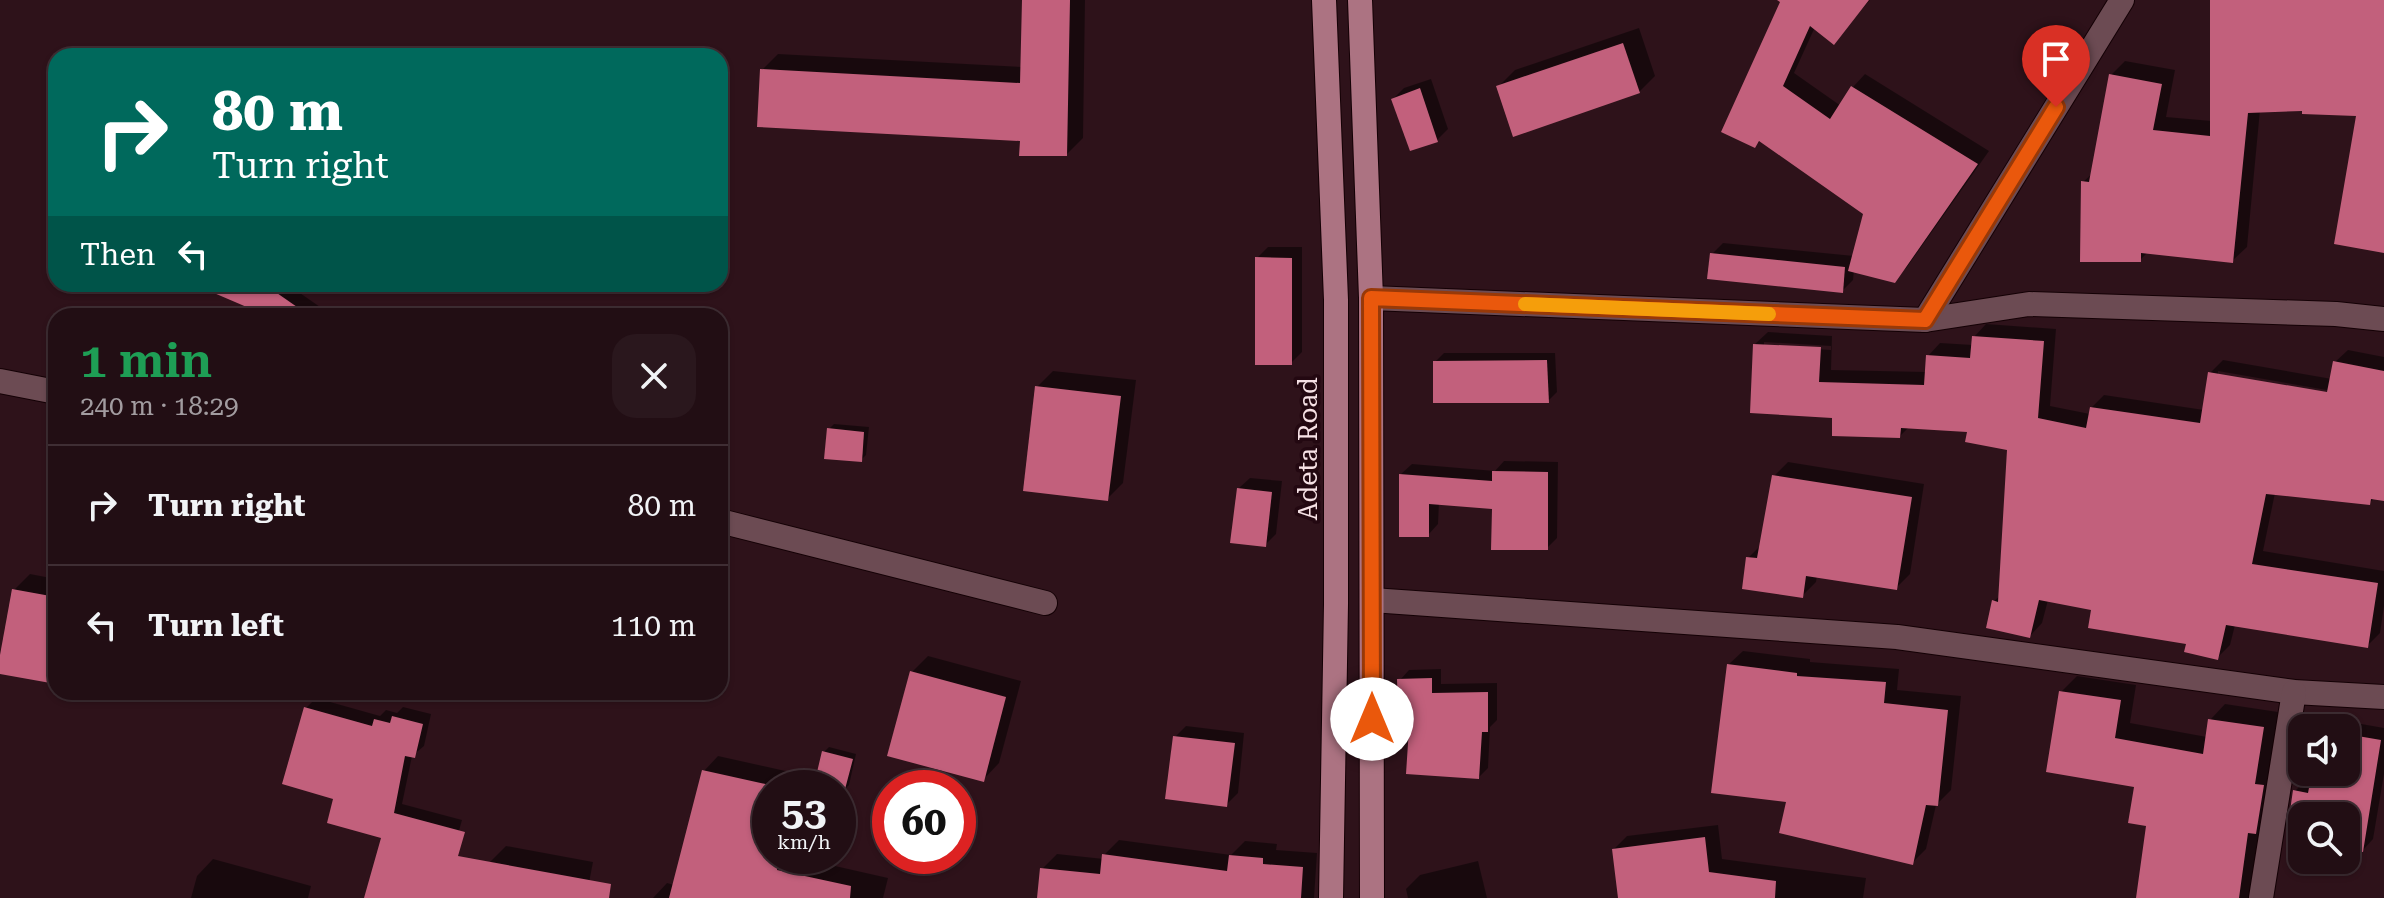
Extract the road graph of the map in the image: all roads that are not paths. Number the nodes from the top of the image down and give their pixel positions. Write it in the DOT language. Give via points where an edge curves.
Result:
graph roads {
  1 [pos="1324,0"];
  2 [pos="1360,0"];
  3 [pos="2122,0"];
  4 [pos="1371,298"];
  5 [pos="2384,319"];
  6 [pos="1925,320"];
  7 [pos="0,381"];
  8 [pos="48,390"];
  9 [pos="728,523"];
  10 [pos="1372,600"];
  11 [pos="1045,603"];
  12 [pos="2294,692"];
  13 [pos="2384,697"];
  14 [pos="1331,898"];
  15 [pos="1372,898"];
  16 [pos="2261,898"];
  1 -- 14 [label="main road, Adeta Road" via="1336,300"];
  2 -- 4 [label="main road"];
  3 -- 6 [label="street"];
  4 -- 6 [label="street"];
  4 -- 10 [label="main road"];
  5 -- 6 [label="street" via="2029,304"];
  7 -- 8 [label="street"];
  9 -- 11 [label="street"];
  10 -- 12 [label="street" via="1897,637"];
  10 -- 15 [label="main road"];
  12 -- 13 [label="street"];
  12 -- 16 [label="street"];
}
